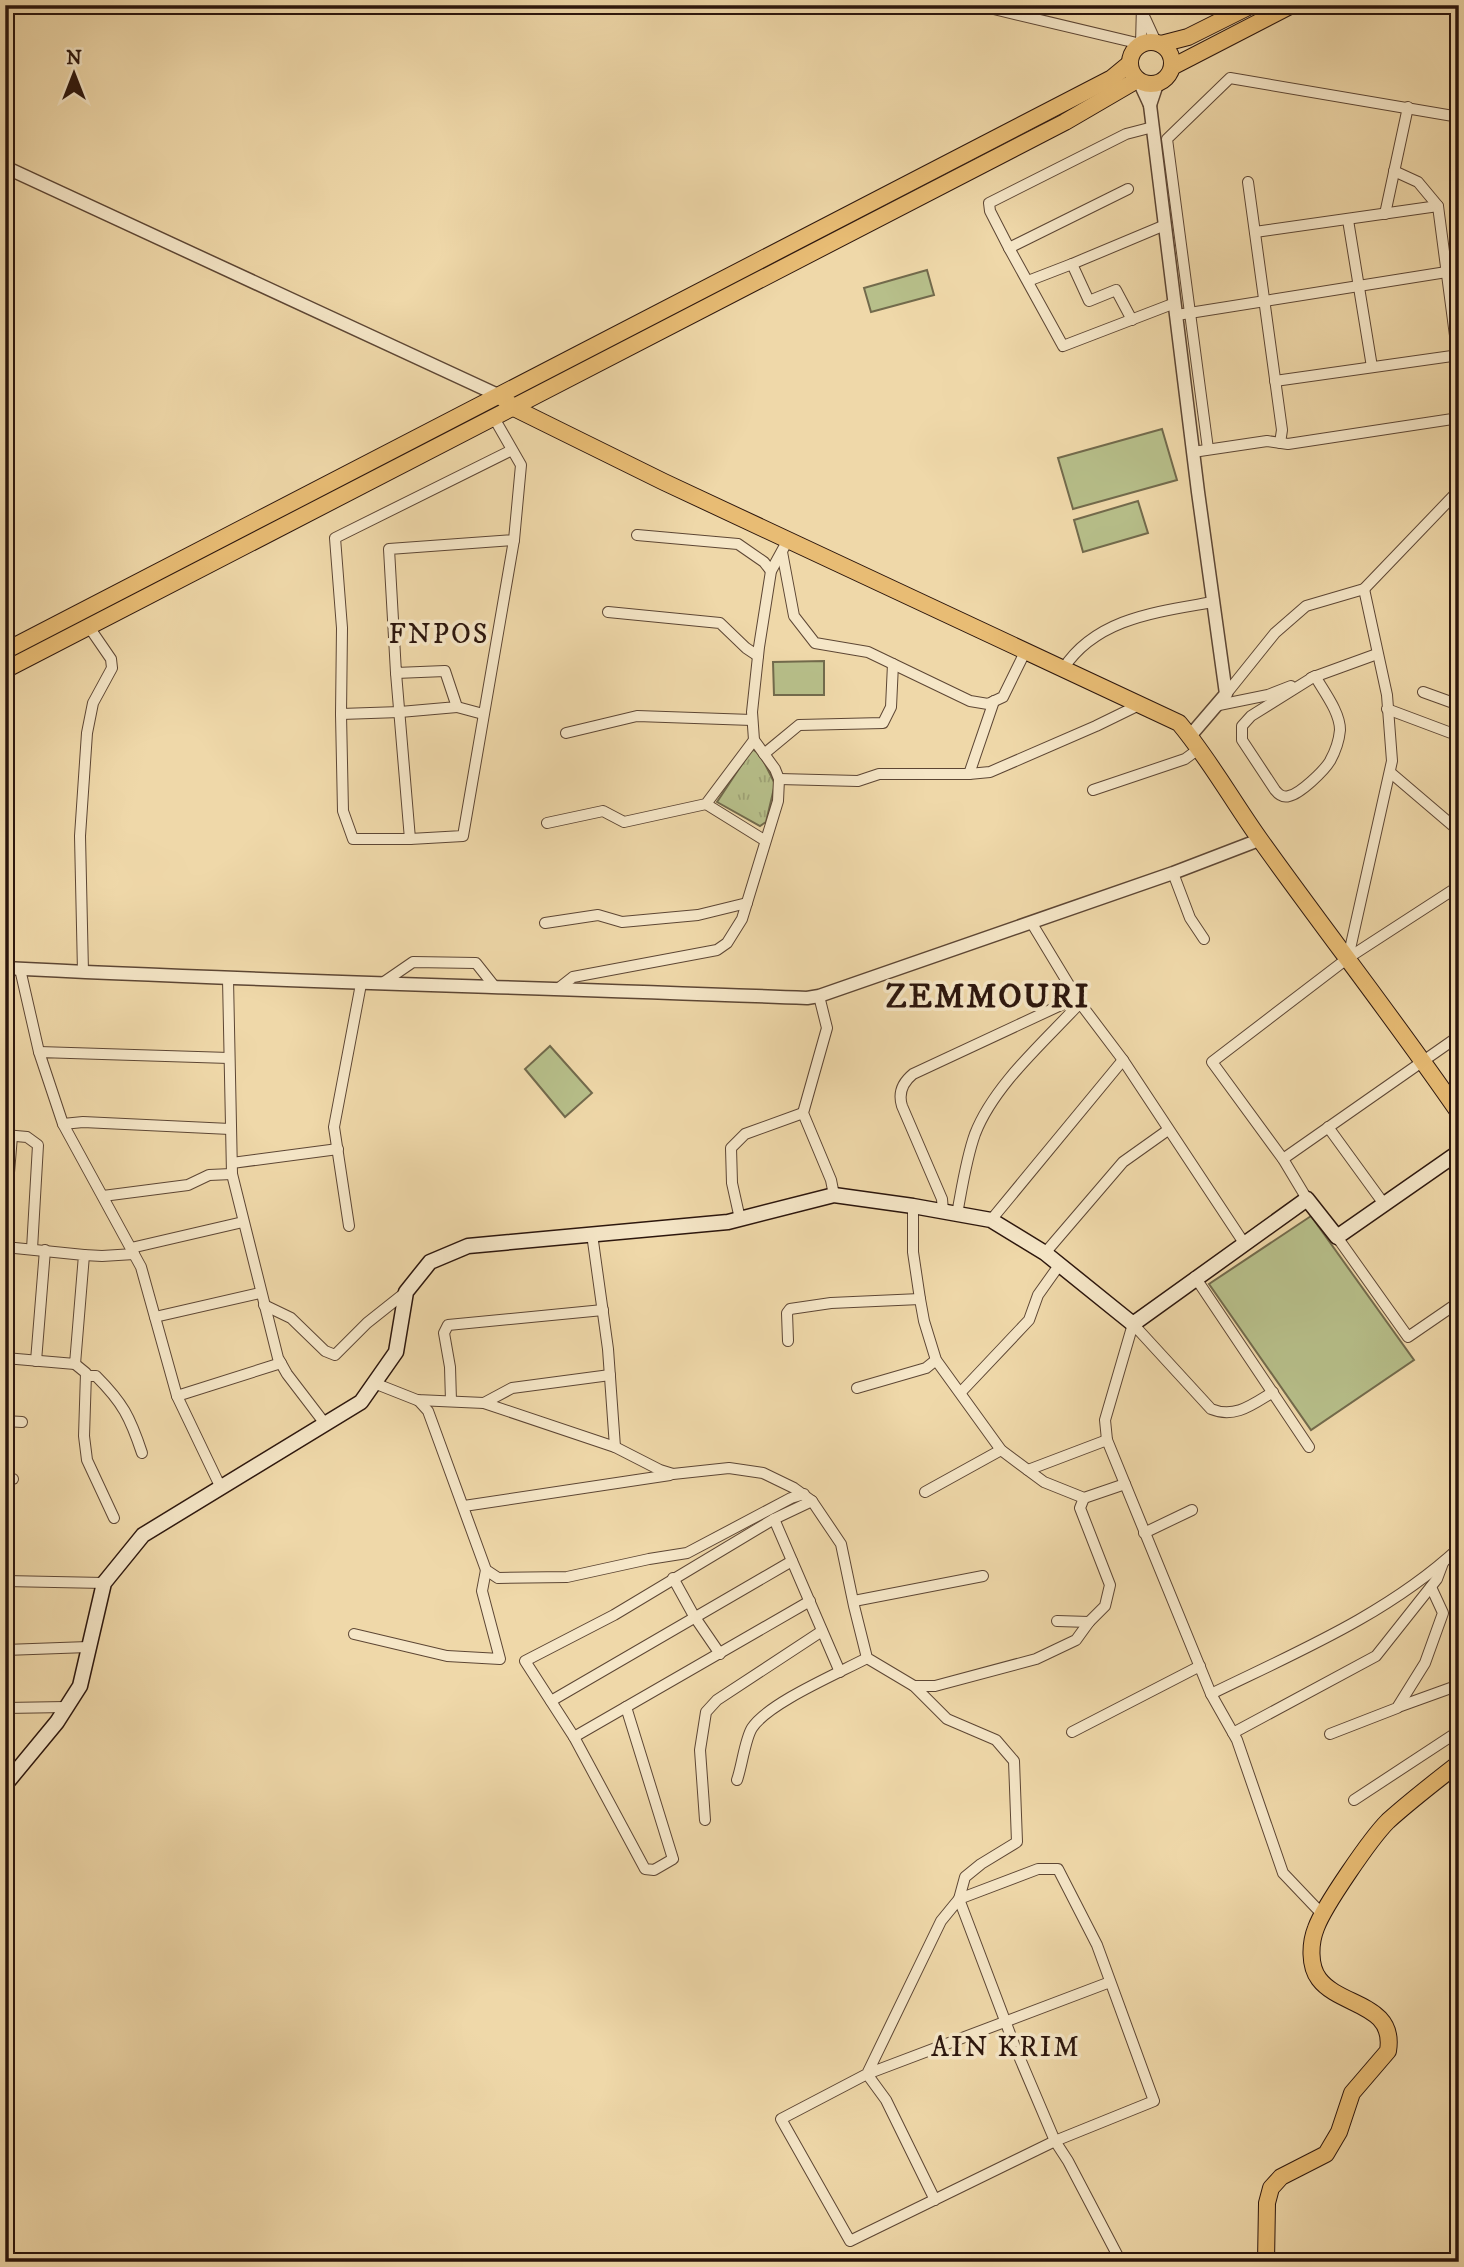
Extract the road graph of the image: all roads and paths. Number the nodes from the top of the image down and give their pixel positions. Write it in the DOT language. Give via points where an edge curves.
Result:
graph roads {
  1 [pos="977,5"];
  2 [pos="1252,5"];
  3 [pos="1292,5"];
  4 [pos="1142,6"];
  5 [pos="1153,44"];
  6 [pos="1129,64"];
  7 [pos="1172,67"];
  8 [pos="1138,81"];
  9 [pos="1157,84"];
  10 [pos="1150,105"];
  11 [pos="1408,107"];
  12 [pos="1459,117"];
  13 [pos="1153,127"];
  14 [pos="5,167"];
  15 [pos="1394,171"];
  16 [pos="1248,182"];
  17 [pos="1128,189"];
  18 [pos="1438,206"];
  19 [pos="1385,214"];
  20 [pos="1348,220"];
  21 [pos="1165,225"];
  22 [pos="1255,232"];
  23 [pos="1009,248"];
  24 [pos="1072,264"];
  25 [pos="1459,271"];
  26 [pos="1447,272"];
  27 [pos="1028,281"];
  28 [pos="1359,286"];
  29 [pos="1264,301"];
  30 [pos="1176,309"];
  31 [pos="1192,313"];
  32 [pos="1132,320"];
  33 [pos="1458,359"];
  34 [pos="1371,368"];
  35 [pos="1275,381"];
  36 [pos="500,396"];
  37 [pos="514,408"];
  38 [pos="494,418"];
  39 [pos="1459,418"];
  40 [pos="1280,443"];
  41 [pos="1208,449"];
  42 [pos="512,450"];
  43 [pos="1193,452"];
  44 [pos="1459,489"];
  45 [pos="637,535"];
  46 [pos="514,540"];
  47 [pos="785,546"];
  48 [pos="771,570"];
  49 [pos="1364,589"];
  50 [pos="1213,602"];
  51 [pos="608,612"];
  52 [pos="89,627"];
  53 [pos="5,651"];
  54 [pos="1025,652"];
  55 [pos="1377,654"];
  56 [pos="758,656"];
  57 [pos="893,664"];
  58 [pos="1063,669"];
  59 [pos="5,670"];
  60 [pos="396,673"];
  61 [pos="1315,676"];
  62 [pos="1423,692"];
  63 [pos="1223,700"];
  64 [pos="994,701"];
  65 [pos="1139,705"];
  66 [pos="1459,705"];
  67 [pos="457,707"];
  68 [pos="1387,709"];
  69 [pos="400,712"];
  70 [pos="341,714"];
  71 [pos="484,714"];
  72 [pos="752,720"];
  73 [pos="566,733"];
  74 [pos="1459,736"];
  75 [pos="754,740"];
  76 [pos="1195,742"];
  77 [pos="764,754"];
  78 [pos="1391,773"];
  79 [pos="969,774"];
  80 [pos="779,779"];
  81 [pos="1093,790"];
  82 [pos="706,804"];
  83 [pos="547,823"];
  84 [pos="1459,831"];
  85 [pos="410,839"];
  86 [pos="764,840"];
  87 [pos="1259,840"];
  88 [pos="1173,873"];
  89 [pos="1459,886"];
  90 [pos="747,904"];
  91 [pos="1031,922"];
  92 [pos="545,923"];
  93 [pos="1204,939"];
  94 [pos="1348,958"];
  95 [pos="5,968"];
  96 [pos="20,969"];
  97 [pos="83,972"];
  98 [pos="228,979"];
  99 [pos="361,984"];
  100 [pos="379,985"];
  101 [pos="495,987"];
  102 [pos="559,988"];
  103 [pos="819,996"];
  104 [pos="1078,1001"];
  105 [pos="1459,1035"];
  106 [pos="39,1052"];
  107 [pos="229,1058"];
  108 [pos="1123,1060"];
  109 [pos="1423,1061"];
  110 [pos="803,1113"];
  111 [pos="1459,1113"];
  112 [pos="63,1124"];
  113 [pos="1328,1127"];
  114 [pos="230,1129"];
  115 [pos="1168,1130"];
  116 [pos="9,1136"];
  117 [pos="338,1149"];
  118 [pos="1459,1152"];
  119 [pos="1283,1159"];
  120 [pos="232,1169"];
  121 [pos="834,1195"];
  122 [pos="103,1196"];
  123 [pos="1307,1199"];
  124 [pos="1384,1204"];
  125 [pos="913,1206"];
  126 [pos="950,1212"];
  127 [pos="740,1219"];
  128 [pos="991,1220"];
  129 [pos="5,1221"];
  130 [pos="243,1222"];
  131 [pos="349,1226"];
  132 [pos="592,1234"];
  133 [pos="1337,1237"];
  134 [pos="1244,1243"];
  135 [pos="5,1247"];
  136 [pos="32,1249"];
  137 [pos="45,1250"];
  138 [pos="132,1251"];
  139 [pos="1045,1253"];
  140 [pos="84,1255"];
  141 [pos="1059,1264"];
  142 [pos="1195,1277"];
  143 [pos="260,1293"];
  144 [pos="406,1293"];
  145 [pos="920,1299"];
  146 [pos="1459,1302"];
  147 [pos="264,1305"];
  148 [pos="603,1310"];
  149 [pos="155,1317"];
  150 [pos="1133,1324"];
  151 [pos="788,1341"];
  152 [pos="5,1358"];
  153 [pos="936,1360"];
  154 [pos="36,1361"];
  155 [pos="281,1363"];
  156 [pos="75,1364"];
  157 [pos="610,1375"];
  158 [pos="86,1376"];
  159 [pos="374,1383"];
  160 [pos="857,1388"];
  161 [pos="961,1392"];
  162 [pos="1273,1392"];
  163 [pos="177,1396"];
  164 [pos="417,1400"];
  165 [pos="451,1401"];
  166 [pos="484,1403"];
  167 [pos="5,1421"];
  168 [pos="22,1422"];
  169 [pos="326,1425"];
  170 [pos="1107,1440"];
  171 [pos="615,1447"];
  172 [pos="1308,1447"];
  173 [pos="1001,1450"];
  174 [pos="142,1453"];
  175 [pos="1028,1470"];
  176 [pos="673,1474"];
  177 [pos="1125,1484"];
  178 [pos="221,1488"];
  179 [pos="925,1492"];
  180 [pos="800,1495"];
  181 [pos="1084,1498"];
  182 [pos="464,1506"];
  183 [pos="1192,1510"];
  184 [pos="114,1518"];
  185 [pos="774,1519"];
  186 [pos="1144,1533"];
  187 [pos="1459,1548"];
  188 [pos="792,1561"];
  189 [pos="1444,1562"];
  190 [pos="486,1570"];
  191 [pos="983,1576"];
  192 [pos="673,1578"];
  193 [pos="5,1581"];
  194 [pos="104,1583"];
  195 [pos="1431,1587"];
  196 [pos="810,1601"];
  197 [pos="854,1601"];
  198 [pos="694,1616"];
  199 [pos="1057,1621"];
  200 [pos="1089,1622"];
  201 [pos="822,1631"];
  202 [pos="354,1634"];
  203 [pos="88,1647"];
  204 [pos="5,1650"];
  205 [pos="720,1654"];
  206 [pos="867,1658"];
  207 [pos="1199,1666"];
  208 [pos="840,1672"];
  209 [pos="1459,1685"];
  210 [pos="914,1686"];
  211 [pos="1211,1694"];
  212 [pos="551,1701"];
  213 [pos="66,1707"];
  214 [pos="626,1707"];
  215 [pos="1397,1707"];
  216 [pos="5,1709"];
  217 [pos="1459,1731"];
  218 [pos="1072,1732"];
  219 [pos="1233,1733"];
  220 [pos="1330,1734"];
  221 [pos="574,1737"];
  222 [pos="1459,1763"];
  223 [pos="737,1780"];
  224 [pos="5,1785"];
  225 [pos="1354,1800"];
  226 [pos="705,1820"];
  227 [pos="959,1899"];
  228 [pos="1322,1914"];
  229 [pos="1110,1982"];
  230 [pos="1005,2021"];
  231 [pos="867,2074"];
  232 [pos="1055,2141"];
  233 [pos="936,2200"];
  234 [pos="1121,2262"];
  235 [pos="1266,2262"];
  1 -- 5 [label="street"];
  2 -- 5 [label="main road" via="1188,37"];
  3 -- 7 [label="main road"];
  4 -- 5 [label="street"];
  4 -- 5 [label="street"];
  5 -- 6 [label="main road" via="1132,52"];
  5 -- 7 [label="main road" via="1170,54"];
  6 -- 8 [label="main road"];
  6 -- 36 [label="main road" via="1112,78"];
  7 -- 9 [label="main road" via="1167,78"];
  8 -- 9 [label="main road"];
  8 -- 10 [label="street"];
  8 -- 37 [label="main road"];
  9 -- 10 [label="street"];
  10 -- 13 [label="street"];
  11 -- 12 [label="street"];
  11 -- 15 [label="street"];
  11 -- 31 [label="street" via="1230,78 1167,139"];
  13 -- 21 [label="street"];
  13 -- 23 [label="street" via="1126,134 989,203"];
  14 -- 36 [label="street"];
  15 -- 18 [label="street" via="1418,182"];
  15 -- 19 [label="street"];
  16 -- 22 [label="street"];
  17 -- 23 [label="street"];
  18 -- 19 [label="street"];
  18 -- 26 [label="street"];
  19 -- 20 [label="street"];
  20 -- 22 [label="street"];
  20 -- 28 [label="street"];
  21 -- 24 [label="street"];
  21 -- 30 [label="street"];
  22 -- 29 [label="street"];
  23 -- 27 [label="street"];
  24 -- 27 [label="street"];
  24 -- 32 [label="street" via="1089,301 1116,290"];
  25 -- 26 [label="street"];
  26 -- 28 [label="street"];
  26 -- 33 [label="street"];
  27 -- 32 [label="street" via="1063,346"];
  28 -- 29 [label="street"];
  28 -- 34 [label="street"];
  29 -- 31 [label="street"];
  29 -- 35 [label="street"];
  30 -- 31 [label="street"];
  30 -- 32 [label="street"];
  30 -- 43 [label="street"];
  31 -- 41 [label="street"];
  33 -- 34 [label="street"];
  34 -- 35 [label="street"];
  35 -- 40 [label="street"];
  36 -- 37 [label="main road"];
  36 -- 53 [label="main road"];
  37 -- 38 [label="main road"];
  37 -- 47 [label="main road"];
  38 -- 42 [label="street"];
  38 -- 52 [label="main road"];
  39 -- 40 [label="street"];
  40 -- 41 [label="street"];
  41 -- 43 [label="street"];
  42 -- 46 [label="street" via="521,465"];
  42 -- 70 [label="street" via="335,538 342,628"];
  43 -- 50 [label="street"];
  44 -- 49 [label="street"];
  45 -- 48 [label="street" via="738,544"];
  46 -- 60 [label="street" via="389,550"];
  46 -- 71 [label="street"];
  47 -- 48 [label="street"];
  47 -- 54 [label="main road"];
  47 -- 57 [label="street" via="794,616 815,643 868,652"];
  48 -- 56 [label="street"];
  49 -- 55 [label="street"];
  49 -- 63 [label="street" via="1306,606 1275,633"];
  50 -- 58 [label="street" via="1121,622 1098,633"];
  50 -- 63 [label="street"];
  51 -- 56 [label="street" via="720,623"];
  52 -- 59 [label="main road"];
  52 -- 97 [label="street" via="111,659 112,668 93,703 87,733 80,836"];
  54 -- 58 [label="main road"];
  54 -- 64 [label="street" via="1003,697"];
  55 -- 61 [label="street"];
  55 -- 68 [label="street"];
  56 -- 72 [label="street"];
  57 -- 64 [label="street" via="970,701"];
  57 -- 77 [label="street" via="891,707 883,723 799,725"];
  58 -- 65 [label="main road"];
  60 -- 67 [label="street" via="445,671"];
  60 -- 69 [label="street"];
  61 -- 61 [label="street" via="1242,726 1245,744 1281,796 1290,796 1318,776 1336,748 1338,720"];
  61 -- 63 [label="street" via="1268,695"];
  62 -- 66 [label="street"];
  63 -- 76 [label="street"];
  64 -- 79 [label="street"];
  65 -- 76 [label="main road" via="1179,723"];
  65 -- 79 [label="street" via="990,772"];
  67 -- 69 [label="street"];
  67 -- 71 [label="street"];
  68 -- 74 [label="street"];
  68 -- 78 [label="street"];
  69 -- 70 [label="street"];
  69 -- 85 [label="street"];
  70 -- 85 [label="street" via="343,811 353,839"];
  71 -- 85 [label="street" via="463,836"];
  72 -- 73 [label="street" via="637,716"];
  72 -- 75 [label="street"];
  75 -- 77 [label="street"];
  75 -- 82 [label="street"];
  76 -- 81 [label="street" via="1185,759"];
  76 -- 87 [label="main road"];
  77 -- 80 [label="street"];
  78 -- 84 [label="street"];
  78 -- 94 [label="street"];
  79 -- 80 [label="street"];
  80 -- 86 [label="street" via="778,801"];
  82 -- 83 [label="street" via="624,822 603,811"];
  82 -- 86 [label="street"];
  86 -- 90 [label="street"];
  87 -- 88 [label="street"];
  87 -- 94 [label="main road"];
  88 -- 91 [label="street"];
  88 -- 93 [label="street" via="1190,918"];
  89 -- 94 [label="street"];
  90 -- 92 [label="street" via="698,915 622,922 598,915"];
  90 -- 102 [label="street" via="727,943 717,950 573,977"];
  91 -- 103 [label="street"];
  91 -- 104 [label="street"];
  94 -- 109 [label="main road"];
  94 -- 119 [label="street" via="1212,1062"];
  95 -- 96 [label="street"];
  96 -- 97 [label="street"];
  96 -- 106 [label="street"];
  97 -- 98 [label="street"];
  98 -- 99 [label="street"];
  98 -- 107 [label="street"];
  99 -- 100 [label="street"];
  99 -- 117 [label="street" via="334,1127"];
  100 -- 101 [label="street"];
  100 -- 101 [label="street" via="413,962 475,963"];
  101 -- 102 [label="street"];
  102 -- 103 [label="street"];
  103 -- 110 [label="street" via="827,1028"];
  104 -- 108 [label="street"];
  104 -- 126 [label="street" via="990,1104"];
  104 -- 126 [label="street" via="913,1074 903,1084 902,1106"];
  105 -- 109 [label="street"];
  106 -- 107 [label="street"];
  106 -- 112 [label="street"];
  107 -- 114 [label="street"];
  108 -- 115 [label="street"];
  108 -- 128 [label="street"];
  109 -- 111 [label="main road"];
  109 -- 113 [label="street"];
  110 -- 121 [label="street"];
  110 -- 127 [label="street" via="745,1134 731,1148"];
  112 -- 114 [label="street"];
  112 -- 122 [label="street"];
  113 -- 119 [label="street"];
  113 -- 124 [label="street"];
  114 -- 120 [label="street"];
  115 -- 134 [label="street"];
  115 -- 139 [label="street" via="1123,1162"];
  116 -- 129 [label="street"];
  116 -- 136 [label="street" via="27,1137 38,1145"];
  117 -- 120 [label="street"];
  117 -- 131 [label="street"];
  118 -- 124 [label="main road"];
  119 -- 123 [label="street"];
  120 -- 122 [label="street" via="188,1185"];
  120 -- 130 [label="street"];
  121 -- 125 [label="main road"];
  121 -- 127 [label="main road"];
  122 -- 138 [label="street"];
  123 -- 133 [label="main road"];
  123 -- 134 [label="main road"];
  124 -- 133 [label="main road"];
  125 -- 126 [label="main road"];
  125 -- 145 [label="street"];
  126 -- 128 [label="main road"];
  127 -- 132 [label="main road"];
  128 -- 139 [label="main road"];
  130 -- 138 [label="street"];
  130 -- 143 [label="street"];
  132 -- 144 [label="main road" via="468,1246 430,1262"];
  132 -- 148 [label="street"];
  133 -- 146 [label="street" via="1408,1337"];
  134 -- 142 [label="main road"];
  135 -- 136 [label="street"];
  136 -- 137 [label="street"];
  137 -- 140 [label="street"];
  137 -- 154 [label="street"];
  138 -- 140 [label="street"];
  138 -- 149 [label="street"];
  139 -- 141 [label="main road"];
  140 -- 156 [label="street"];
  141 -- 150 [label="main road"];
  141 -- 161 [label="street" via="1028,1320"];
  142 -- 150 [label="main road"];
  142 -- 162 [label="street"];
  143 -- 147 [label="street"];
  143 -- 149 [label="street"];
  144 -- 147 [label="street" via="366,1323 335,1355 291,1318"];
  144 -- 159 [label="main road" via="396,1352"];
  145 -- 151 [label="street" via="790,1309"];
  145 -- 153 [label="street"];
  147 -- 155 [label="street"];
  148 -- 157 [label="street"];
  148 -- 165 [label="street" via="448,1325 444,1333"];
  149 -- 163 [label="street"];
  150 -- 162 [label="street" via="1211,1409 1235,1412"];
  150 -- 170 [label="street" via="1105,1420"];
  152 -- 154 [label="street"];
  153 -- 160 [label="street" via="926,1368"];
  153 -- 161 [label="street"];
  154 -- 156 [label="street"];
  155 -- 163 [label="street"];
  155 -- 169 [label="street"];
  156 -- 158 [label="street"];
  157 -- 166 [label="street" via="512,1388"];
  157 -- 171 [label="street"];
  158 -- 174 [label="street" via="96,1376 118,1399"];
  158 -- 184 [label="street" via="87,1460"];
  159 -- 164 [label="street"];
  159 -- 169 [label="main road" via="362,1402"];
  161 -- 173 [label="street"];
  162 -- 172 [label="street"];
  163 -- 178 [label="street"];
  164 -- 165 [label="street"];
  164 -- 182 [label="street" via="428,1411"];
  165 -- 166 [label="street"];
  166 -- 171 [label="street"];
  167 -- 168 [label="street"];
  169 -- 178 [label="main road"];
  170 -- 175 [label="street"];
  170 -- 177 [label="street"];
  171 -- 176 [label="street"];
  173 -- 175 [label="street"];
  173 -- 179 [label="street"];
  175 -- 181 [label="street" via="1044,1482"];
  176 -- 180 [label="street" via="729,1468 763,1473"];
  176 -- 182 [label="street"];
  177 -- 181 [label="street"];
  177 -- 186 [label="street"];
  178 -- 194 [label="main road" via="143,1535"];
  180 -- 185 [label="street"];
  180 -- 190 [label="street" via="687,1553 566,1577 498,1578"];
  180 -- 197 [label="street" via="842,1544"];
  181 -- 200 [label="street" via="1080,1508 1110,1585 1105,1606"];
  182 -- 190 [label="street"];
  183 -- 186 [label="street"];
  185 -- 188 [label="street"];
  185 -- 192 [label="street"];
  186 -- 207 [label="street"];
  187 -- 189 [label="street"];
  188 -- 196 [label="street"];
  188 -- 198 [label="street"];
  189 -- 195 [label="street"];
  189 -- 211 [label="street" via="1351,1626"];
  190 -- 202 [label="street" via="482,1591 500,1659 447,1656"];
  191 -- 197 [label="street"];
  192 -- 198 [label="street"];
  192 -- 212 [label="street" via="525,1661"];
  193 -- 194 [label="street"];
  194 -- 203 [label="main road"];
  195 -- 215 [label="street" via="1443,1613 1425,1663"];
  195 -- 219 [label="street" via="1376,1656"];
  196 -- 201 [label="street"];
  196 -- 205 [label="street"];
  197 -- 206 [label="street"];
  198 -- 205 [label="street"];
  198 -- 212 [label="street"];
  199 -- 200 [label="street"];
  200 -- 210 [label="street" via="1076,1640 1036,1659 935,1686"];
  201 -- 208 [label="street"];
  201 -- 226 [label="street" via="717,1700 706,1712 700,1750"];
  203 -- 204 [label="street"];
  203 -- 213 [label="main road" via="80,1686"];
  205 -- 214 [label="street"];
  206 -- 208 [label="street"];
  206 -- 210 [label="street"];
  207 -- 211 [label="street"];
  207 -- 218 [label="street"];
  208 -- 223 [label="street" via="758,1719 748,1737"];
  209 -- 215 [label="street"];
  210 -- 227 [label="street" via="947,1719 996,1740 1014,1761 1017,1842 965,1877"];
  211 -- 219 [label="street"];
  212 -- 221 [label="street"];
  213 -- 216 [label="street"];
  213 -- 224 [label="main road"];
  214 -- 221 [label="street"];
  214 -- 221 [label="street" via="673,1858 654,1870 645,1869"];
  215 -- 220 [label="street"];
  217 -- 225 [label="street"];
  219 -- 228 [label="street" via="1283,1873"];
  222 -- 228 [label="main road" via="1386,1823"];
  227 -- 229 [label="street" via="1038,1869 1058,1869 1097,1945"];
  227 -- 230 [label="street"];
  227 -- 231 [label="street" via="941,1921"];
  228 -- 235 [label="main road" via="1312,1942 1315,1973 1326,1986 1378,2016 1390,2043 1352,2093 1326,2154 1281,2177 1272,2188 1267,2203"];
  229 -- 230 [label="street"];
  229 -- 232 [label="street" via="1154,2101"];
  230 -- 231 [label="street"];
  230 -- 232 [label="street"];
  231 -- 233 [label="street" via="887,2100"];
  231 -- 233 [label="street" via="781,2119 850,2241"];
  232 -- 233 [label="street"];
  232 -- 234 [label="street"];
}
